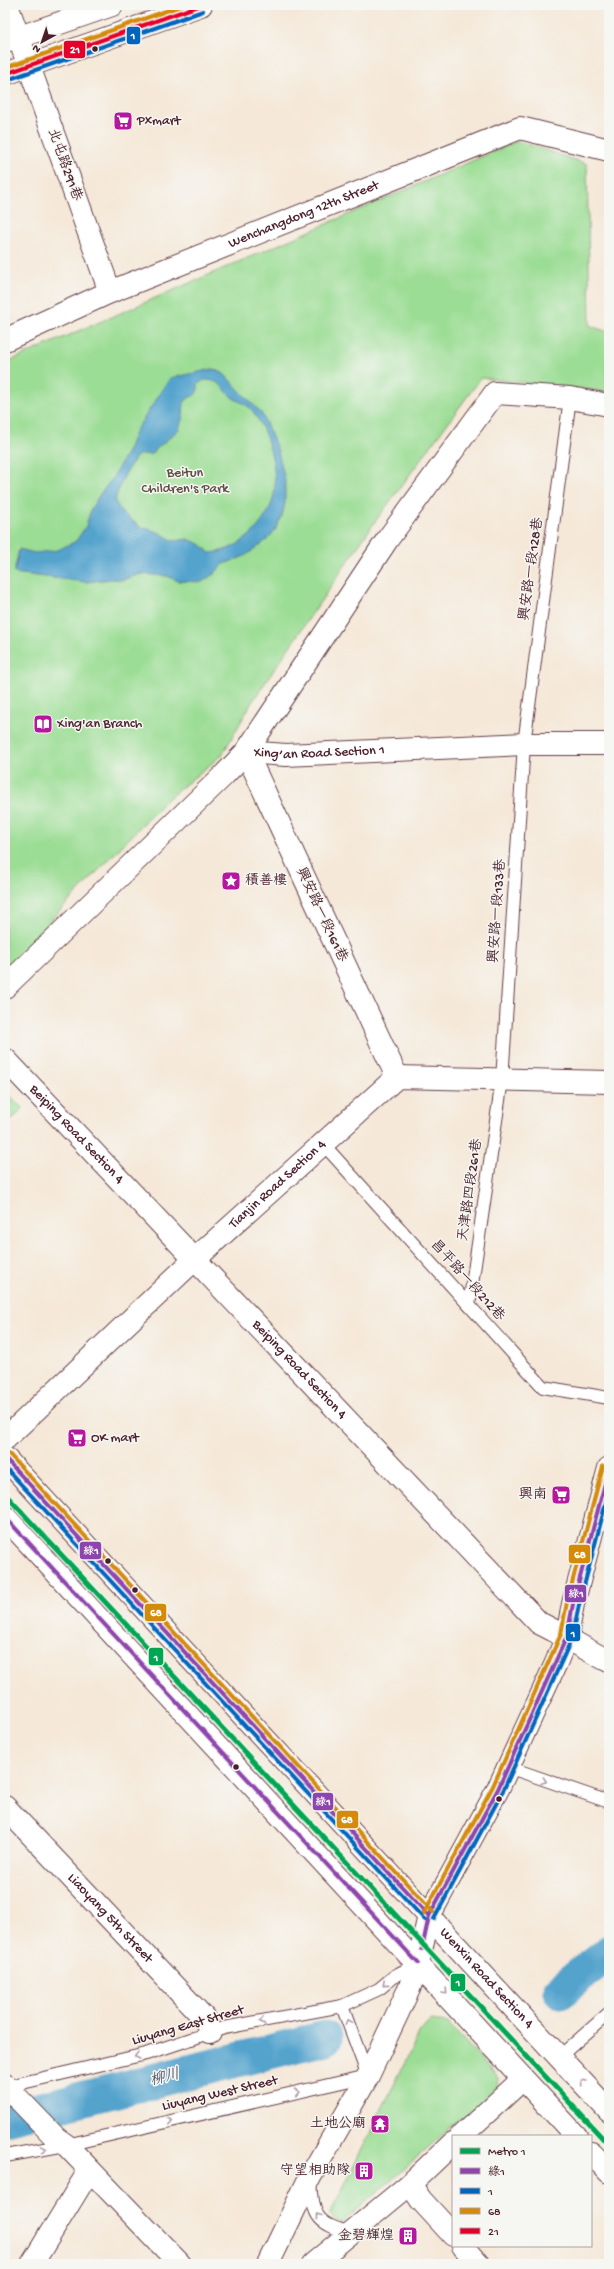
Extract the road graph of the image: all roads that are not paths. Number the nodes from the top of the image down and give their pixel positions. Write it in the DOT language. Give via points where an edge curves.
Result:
graph roads {
  1 [pos="6,5"];
  2 [pos="112,5"];
  3 [pos="201,5"];
  4 [pos="12,40"];
  5 [pos="28,65"];
  6 [pos="5,74"];
  7 [pos="609,150"];
  8 [pos="110,292"];
  9 [pos="5,340"];
  10 [pos="570,398"];
  11 [pos="609,405"];
  12 [pos="524,744"];
  13 [pos="609,744"];
  14 [pos="246,752"];
  15 [pos="5,987"];
  16 [pos="5,1059"];
  17 [pos="397,1078"];
  18 [pos="502,1080"];
  19 [pos="609,1082"];
  20 [pos="324,1145"];
  21 [pos="195,1259"];
  22 [pos="469,1305"];
  23 [pos="609,1398"];
  24 [pos="5,1439"];
  25 [pos="5,1458"];
  26 [pos="609,1468"];
  27 [pos="5,1517"];
  28 [pos="567,1636"];
  29 [pos="609,1661"];
  30 [pos="508,1768"];
  31 [pos="609,1802"];
  32 [pos="5,1807"];
  33 [pos="429,1916"];
  34 [pos="418,1963"];
  35 [pos="342,2006"];
  36 [pos="609,2013"];
  37 [pos="210,2032"];
  38 [pos="559,2057"];
  39 [pos="368,2076"];
  40 [pos="523,2079"];
  41 [pos="9,2090"];
  42 [pos="609,2111"];
  43 [pos="462,2135"];
  44 [pos="575,2135"];
  45 [pos="61,2142"];
  46 [pos="452,2144"];
  47 [pos="592,2154"];
  48 [pos="5,2156"];
  49 [pos="89,2171"];
  50 [pos="609,2172"];
  51 [pos="310,2178"];
  52 [pos="410,2184"];
  53 [pos="352,2234"];
  54 [pos="452,2234"];
  55 [pos="464,2247"];
  56 [pos="32,2264"];
  57 [pos="180,2264"];
  58 [pos="268,2264"];
  59 [pos="313,2264"];
  60 [pos="480,2264"];
  1 -- 4 [label="street, 北屯路291巷"];
  2 -- 4 [label="street"];
  3 -- 5 [label="street"];
  4 -- 5 [label="street, 北屯路291巷"];
  5 -- 6 [label="street"];
  5 -- 8 [label="street, 北屯路291巷"];
  7 -- 8 [label="street, Wenchangdong 12th Street" via="520,128"];
  8 -- 9 [label="street, Wenchangdong 12th Street"];
  10 -- 11 [label="street"];
  10 -- 12 [label="lane, 興安路一段128巷"];
  10 -- 14 [label="street" via="495,393 387,540"];
  12 -- 13 [label="street, Xing’an Road Section 1"];
  12 -- 14 [label="street, Xing’an Road Section 1" via="286,754"];
  12 -- 18 [label="lane, 興安路一段133巷"];
  14 -- 15 [label="street, Xing’an Road Section 1"];
  14 -- 17 [label="street, 興安路一段161巷"];
  16 -- 21 [label="street, Beiping Road Section 4"];
  17 -- 18 [label="street"];
  17 -- 20 [label="street, Tianjin Road Section 4"];
  18 -- 19 [label="street"];
  18 -- 22 [label="lane, 天津路四段261巷"];
  20 -- 21 [label="street, Tianjin Road Section 4"];
  20 -- 22 [label="lane, 昌平路一段212巷"];
  21 -- 24 [label="street, Tianjin Road Section 4"];
  21 -- 28 [label="street, Beiping Road Section 4" via="539,1623"];
  22 -- 23 [label="lane, 昌平路一段212巷" via="543,1387"];
  25 -- 33 [label="street, Wenxin Road Section 4"];
  26 -- 28 [label="street"];
  27 -- 34 [label="street"];
  28 -- 29 [label="street, Beiping Road Section 4" via="591,1653"];
  28 -- 30 [label="street"];
  30 -- 31 [label="lane, one-way"];
  30 -- 33 [label="street"];
  32 -- 37 [label="street, Liaoyang 5th Street" via="205,2019"];
  33 -- 34 [label="street"];
  33 -- 38 [label="street, Wenxin Road Section 4"];
  34 -- 35 [label="lane, Liuyang East Street, one-way" via="396,1975 379,1989"];
  34 -- 39 [label="street" via="409,1989"];
  34 -- 40 [label="street, one-way"];
  35 -- 37 [label="lane, Liuyang East Street, one-way"];
  39 -- 35 [label="lane, one-way"];
  36 -- 38 [label="lane"];
  37 -- 41 [label="lane, Liuyang East Street, one-way" via="146,2054"];
  42 -- 38 [label="street, Wenxin Road Section 4, one-way"];
  45 -- 39 [label="lane, Liuyang West Street, one-way"];
  39 -- 51 [label="street"];
  40 -- 43 [label="street"];
  40 -- 44 [label="street"];
  41 -- 45 [label="street"];
  48 -- 45 [label="lane, Liuyang West Street, one-way"];
  45 -- 49 [label="street"];
  46 -- 52 [label="street"];
  47 -- 50 [label="street"];
  49 -- 56 [label="street"];
  49 -- 57 [label="street"];
  53 -- 51 [label="lane, one-way" via="325,2225 313,2210"];
  51 -- 58 [label="street"];
  52 -- 53 [label="street"];
  52 -- 54 [label="street"];
  53 -- 59 [label="street"];
  55 -- 60 [label="street"];
}
